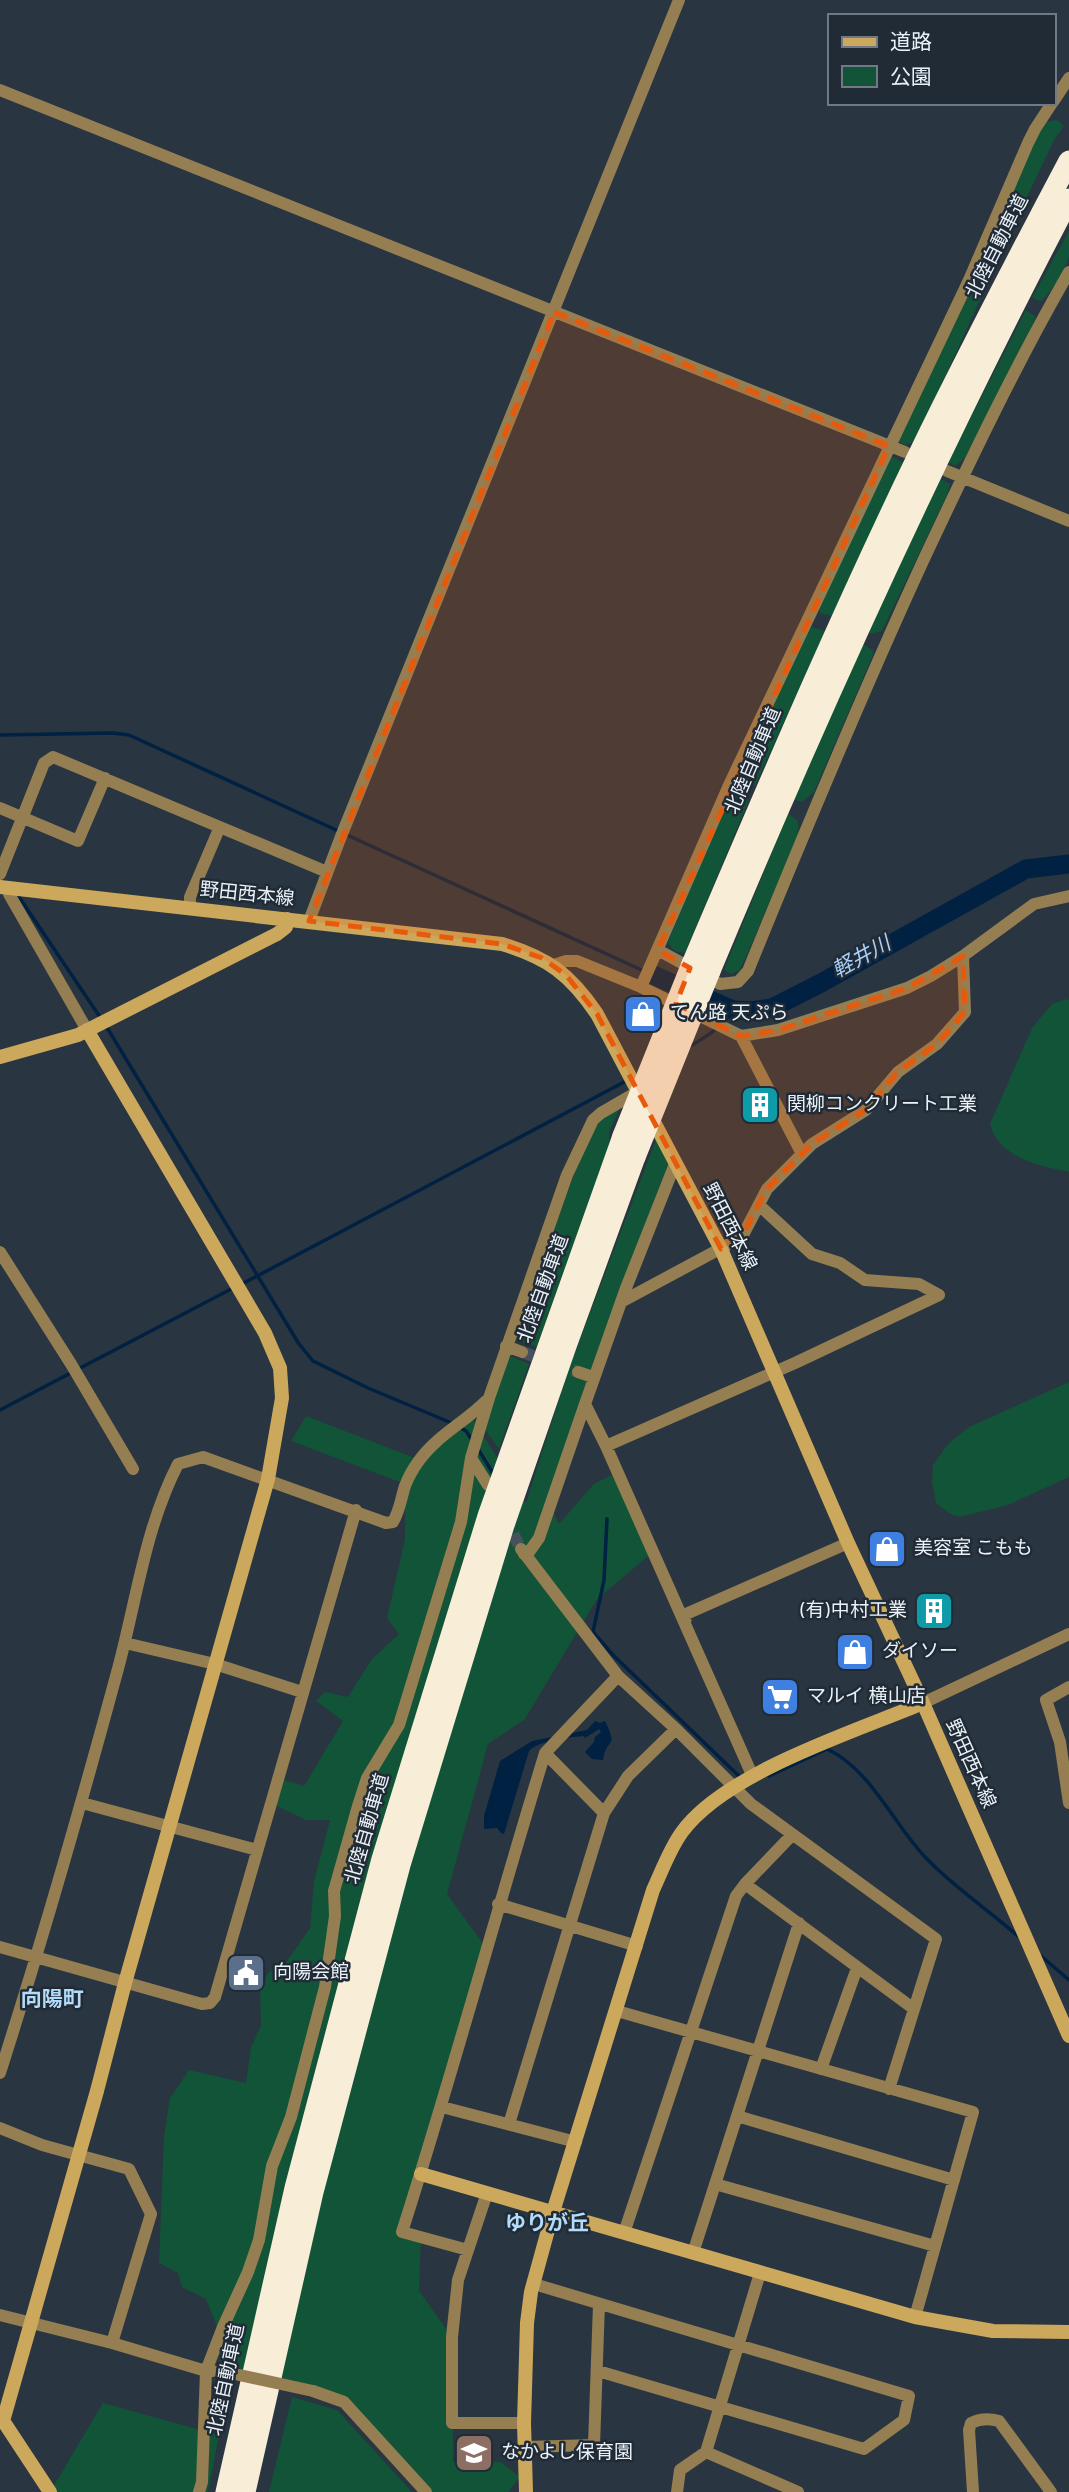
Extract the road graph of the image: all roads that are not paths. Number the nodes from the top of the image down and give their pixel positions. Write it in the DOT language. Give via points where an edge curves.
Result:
graph roads {
  1 [pos="679,0"];
  2 [pos="1069,78"];
  3 [pos="0,90"];
  4 [pos="1055,100"];
  5 [pos="1052,105"];
  6 [pos="1069,161"];
  7 [pos="1069,200"];
  8 [pos="1069,272"];
  9 [pos="554,312"];
  10 [pos="889,446"];
  11 [pos="905,452"];
  12 [pos="947,471"];
  13 [pos="962,477"];
  14 [pos="1069,520"];
  15 [pos="105,778"];
  16 [pos="0,808"];
  17 [pos="22,819"];
  18 [pos="219,829"];
  19 [pos="327,872"];
  20 [pos="3,883"];
  21 [pos="1069,896"];
  22 [pos="190,908"];
  23 [pos="287,919"];
  24 [pos="309,921"];
  25 [pos="658,950"];
  26 [pos="963,956"];
  27 [pos="554,965"];
  28 [pos="701,967"];
  29 [pos="642,984"];
  30 [pos="87,1030"];
  31 [pos="741,1036"];
  32 [pos="0,1057"];
  33 [pos="639,1091"];
  34 [pos="802,1154"];
  35 [pos="675,1164"];
  36 [pos="760,1206"];
  37 [pos="721,1249"];
  38 [pos="0,1252"];
  39 [pos="621,1302"];
  40 [pos="506,1346"];
  41 [pos="522,1352"];
  42 [pos="776,1371"];
  43 [pos="578,1372"];
  44 [pos="593,1377"];
  45 [pos="489,1398"];
  46 [pos="585,1404"];
  47 [pos="607,1446"];
  48 [pos="472,1456"];
  49 [pos="133,1469"];
  50 [pos="268,1479"];
  51 [pos="488,1485"];
  52 [pos="356,1510"];
  53 [pos="848,1543"];
  54 [pos="685,1624"];
  55 [pos="1069,1634"];
  56 [pos="125,1643"];
  57 [pos="215,1664"];
  58 [pos="618,1676"];
  59 [pos="1069,1686"];
  60 [pos="302,1692"];
  61 [pos="923,1703"];
  62 [pos="676,1729"];
  63 [pos="545,1753"];
  64 [pos="743,1782"];
  65 [pos="82,1803"];
  66 [pos="1069,1803"];
  67 [pos="604,1813"];
  68 [pos="170,1826"];
  69 [pos="792,1835"];
  70 [pos="257,1850"];
  71 [pos="745,1884"];
  72 [pos="498,1904"];
  73 [pos="799,1923"];
  74 [pos="570,1925"];
  75 [pos="637,1946"];
  76 [pos="0,1947"];
  77 [pos="36,1956"];
  78 [pos="857,1968"];
  79 [pos="125,1983"];
  80 [pos="914,2009"];
  81 [pos="617,2011"];
  82 [pos="1065,2016"];
  83 [pos="691,2032"];
  84 [pos="1069,2036"];
  85 [pos="758,2052"];
  86 [pos="821,2069"];
  87 [pos="0,2073"];
  88 [pos="889,2089"];
  89 [pos="442,2107"];
  90 [pos="737,2116"];
  91 [pos="509,2124"];
  92 [pos="0,2127"];
  93 [pos="576,2142"];
  94 [pos="79,2155"];
  95 [pos="421,2174"];
  96 [pos="954,2180"];
  97 [pos="715,2184"];
  98 [pos="487,2193"];
  99 [pos="553,2212"];
  100 [pos="624,2233"];
  101 [pos="936,2245"];
  102 [pos="468,2250"];
  103 [pos="693,2253"];
  104 [pos="760,2273"];
  105 [pos="534,2284"];
  106 [pos="599,2304"];
  107 [pos="0,2315"];
  108 [pos="915,2317"];
  109 [pos="32,2323"];
  110 [pos="1069,2332"];
  111 [pos="112,2343"];
  112 [pos="737,2346"];
  113 [pos="206,2371"];
  114 [pos="598,2371"];
  115 [pos="720,2407"];
  116 [pos="2,2419"];
  117 [pos="524,2423"];
  118 [pos="525,2447"];
  119 [pos="706,2452"];
  120 [pos="1047,2491"];
  121 [pos="50,2492"];
  122 [pos="199,2492"];
  123 [pos="226,2492"];
  124 [pos="246,2492"];
  125 [pos="426,2492"];
  126 [pos="526,2492"];
  127 [pos="677,2492"];
  128 [pos="798,2492"];
  129 [pos="973,2492"];
  1 -- 9 [label="street"];
  2 -- 4 [label="street"];
  3 -- 9 [label="street"];
  5 -- 10 [label="street" via="1035,129"];
  6 -- 28 [label="highway, 北陸自動車道" via="943,405 824,657"];
  7 -- 28 [label="highway, 北陸自動車道" via="953,426"];
  8 -- 13 [label="street"];
  9 -- 10 [label="street"];
  9 -- 19 [label="street"];
  10 -- 11 [label="street"];
  10 -- 25 [label="street" via="730,783"];
  12 -- 13 [label="street"];
  13 -- 14 [label="street"];
  13 -- 25 [label="street" via="884,646 748,971 738,982 720,984"];
  15 -- 17 [label="street" via="50,757"];
  15 -- 17 [label="street" via="78,841"];
  15 -- 18 [label="street"];
  16 -- 17 [label="street"];
  17 -- 20 [label="street"];
  18 -- 19 [label="street"];
  18 -- 22 [label="street" via="190,897"];
  19 -- 24 [label="street"];
  20 -- 22 [label="street, 野田西本線"];
  20 -- 30 [label="street"];
  21 -- 26 [label="street" via="1034,904"];
  22 -- 23 [label="street, 野田西本線"];
  23 -- 24 [label="street, 野田西本線"];
  23 -- 30 [label="street" via="286,927 276,934"];
  24 -- 27 [label="street, 野田西本線" via="502,944"];
  25 -- 29 [label="street"];
  26 -- 31 [label="street" via="907,988 778,1030"];
  26 -- 34 [label="street" via="965,1012 937,1044 898,1072 866,1110"];
  27 -- 29 [label="street" via="577,961"];
  27 -- 33 [label="street, 野田西本線" via="597,1014"];
  28 -- 123 [label="highway, 北陸自動車道, bridge" via="623,1136 488,1516 382,1859 298,2176"];
  28 -- 124 [label="highway, 北陸自動車道, bridge" via="504,1525 400,1865 313,2192"];
  29 -- 31 [label="street"];
  30 -- 32 [label="street"];
  30 -- 50 [label="street" via="265,1333 280,1368 282,1398"];
  31 -- 34 [label="street"];
  33 -- 35 [label="street, 野田西本線"];
  33 -- 40 [label="street" via="601,1113 588,1127"];
  34 -- 36 [label="street" via="767,1189"];
  35 -- 37 [label="street, 野田西本線"];
  35 -- 39 [label="street"];
  36 -- 37 [label="street" via="743,1237"];
  36 -- 42 [label="street" via="812,1254 840,1263 865,1280 919,1284 939,1295"];
  37 -- 39 [label="street"];
  37 -- 42 [label="street, 野田西本線"];
  38 -- 49 [label="street"];
  39 -- 44 [label="street"];
  40 -- 41 [label="street"];
  40 -- 45 [label="street"];
  42 -- 47 [label="street"];
  42 -- 53 [label="street, 野田西本線"];
  43 -- 44 [label="street"];
  44 -- 46 [label="street"];
  45 -- 48 [label="street"];
  45 -- 52 [label="street" via="433,1443 405,1484 393,1521"];
  46 -- 47 [label="street"];
  46 -- 58 [label="street" via="537,1541 522,1551"];
  47 -- 54 [label="street"];
  48 -- 51 [label="street"];
  48 -- 113 [label="street" via="461,1522 402,1714 367,1778 334,1891 325,1987 291,2117 272,2166 259,2240"];
  50 -- 52 [label="street"];
  50 -- 56 [label="street" via="203,1457 178,1464 162,1495"];
  50 -- 57 [label="street"];
  52 -- 60 [label="street"];
  53 -- 54 [label="street" via="690,1611"];
  53 -- 61 [label="street, 野田西本線"];
  54 -- 64 [label="street"];
  55 -- 61 [label="street"];
  56 -- 57 [label="street"];
  56 -- 65 [label="street"];
  57 -- 60 [label="street"];
  57 -- 68 [label="street"];
  58 -- 62 [label="street"];
  58 -- 63 [label="street"];
  59 -- 66 [label="street" via="1046,1700 1060,1742"];
  60 -- 70 [label="street"];
  61 -- 64 [label="street"];
  61 -- 82 [label="street, 野田西本線" via="1033,1955"];
  62 -- 64 [label="street"];
  62 -- 67 [label="street" via="628,1776"];
  63 -- 67 [label="street"];
  63 -- 72 [label="street"];
  64 -- 69 [label="street" via="751,1804"];
  64 -- 75 [label="street" via="683,1831 653,1890"];
  65 -- 68 [label="street"];
  65 -- 77 [label="street"];
  67 -- 74 [label="street"];
  68 -- 70 [label="street"];
  68 -- 79 [label="street"];
  69 -- 71 [label="street"];
  69 -- 80 [label="street" via="936,1939"];
  70 -- 79 [label="street" via="215,1997 202,2004"];
  71 -- 73 [label="street"];
  71 -- 83 [label="street" via="736,1896"];
  72 -- 74 [label="street"];
  72 -- 89 [label="street"];
  73 -- 78 [label="street"];
  73 -- 85 [label="street"];
  74 -- 75 [label="street"];
  74 -- 91 [label="street"];
  75 -- 81 [label="street"];
  76 -- 77 [label="street"];
  77 -- 79 [label="street"];
  77 -- 87 [label="street"];
  78 -- 80 [label="street"];
  78 -- 86 [label="street"];
  79 -- 94 [label="street"];
  80 -- 88 [label="street"];
  81 -- 83 [label="street"];
  81 -- 93 [label="street"];
  82 -- 84 [label="street, 野田西本線"];
  83 -- 85 [label="street"];
  83 -- 100 [label="street"];
  85 -- 86 [label="street"];
  85 -- 90 [label="street"];
  86 -- 88 [label="street"];
  88 -- 96 [label="street" via="973,2112"];
  89 -- 91 [label="street"];
  89 -- 95 [label="street"];
  90 -- 96 [label="street"];
  90 -- 97 [label="street"];
  91 -- 93 [label="street"];
  92 -- 94 [label="street"];
  93 -- 99 [label="street"];
  94 -- 109 [label="street"];
  94 -- 111 [label="street" via="129,2169 151,2214"];
  95 -- 98 [label="street"];
  95 -- 102 [label="street" via="402,2232"];
  96 -- 101 [label="street"];
  97 -- 101 [label="street"];
  97 -- 103 [label="street"];
  98 -- 99 [label="street"];
  98 -- 102 [label="street"];
  99 -- 100 [label="street"];
  99 -- 105 [label="street"];
  100 -- 103 [label="street"];
  101 -- 108 [label="street"];
  102 -- 117 [label="street" via="458,2280 452,2337 452,2423"];
  103 -- 104 [label="street"];
  104 -- 108 [label="street"];
  104 -- 112 [label="street"];
  105 -- 106 [label="street"];
  105 -- 117 [label="street" via="527,2323"];
  106 -- 112 [label="street"];
  106 -- 114 [label="street"];
  107 -- 109 [label="street"];
  108 -- 110 [label="street" via="993,2330"];
  109 -- 111 [label="street"];
  109 -- 116 [label="street"];
  111 -- 113 [label="street"];
  112 -- 115 [label="street"];
  112 -- 115 [label="street" via="909,2396 904,2420 864,2449"];
  113 -- 122 [label="street"];
  113 -- 125 [label="street, bridge" via="313,2391 344,2402"];
  114 -- 115 [label="street"];
  114 -- 118 [label="street" via="594,2445"];
  115 -- 119 [label="street"];
  116 -- 121 [label="street"];
  117 -- 118 [label="street"];
  118 -- 126 [label="street"];
  119 -- 127 [label="street" via="680,2470"];
  119 -- 128 [label="street"];
  120 -- 129 [label="street" via="999,2421 983,2419 971,2423 969,2430"];
}
